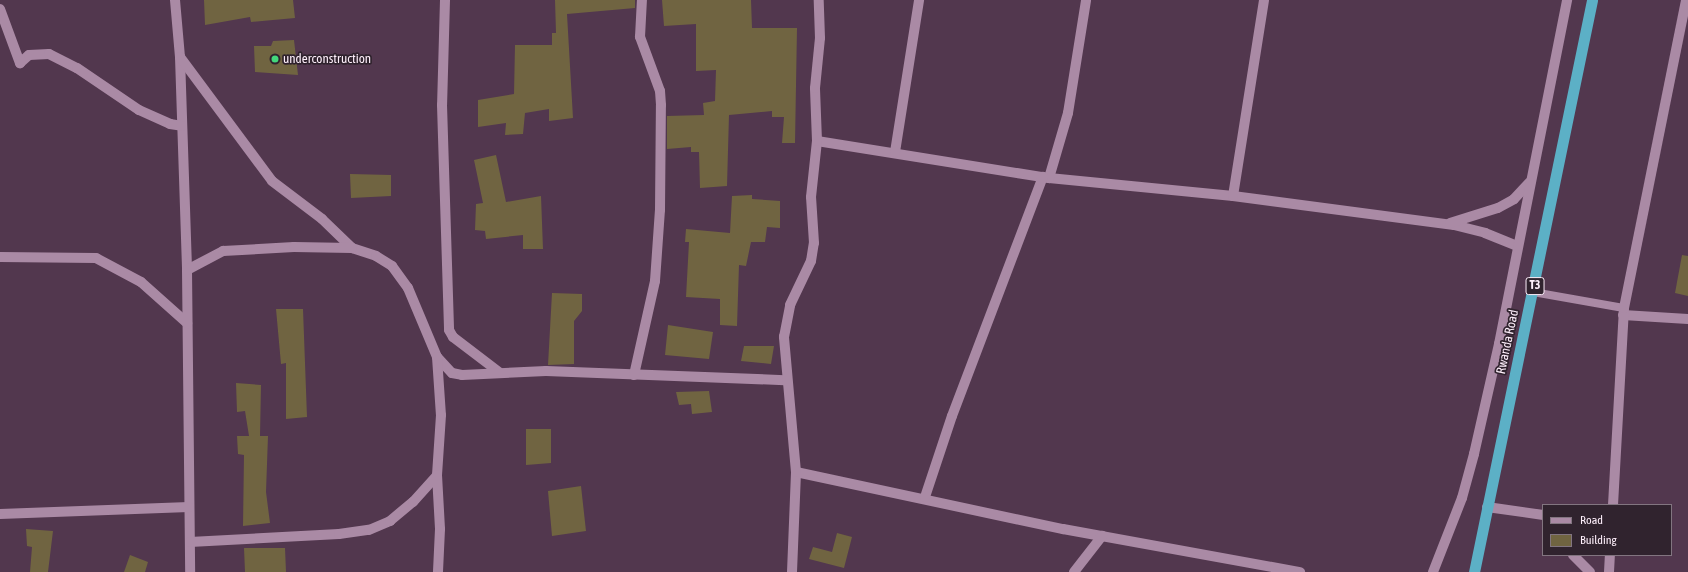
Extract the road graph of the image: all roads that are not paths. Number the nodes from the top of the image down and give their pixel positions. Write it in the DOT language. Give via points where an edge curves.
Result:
graph roads {
  1 [pos="174,0"];
  2 [pos="445,0"];
  3 [pos="642,0"];
  4 [pos="819,0"];
  5 [pos="919,0"];
  6 [pos="1086,0"];
  7 [pos="1264,0"];
  8 [pos="1567,0"];
  9 [pos="1592,0"];
  10 [pos="1686,0"];
  11 [pos="0,9"];
  12 [pos="180,57"];
  13 [pos="182,126"];
  14 [pos="818,141"];
  15 [pos="895,152"];
  16 [pos="1046,177"];
  17 [pos="1530,182"];
  18 [pos="1233,196"];
  19 [pos="1445,224"];
  20 [pos="1518,246"];
  21 [pos="352,248"];
  22 [pos="0,257"];
  23 [pos="187,270"];
  24 [pos="1533,292"];
  25 [pos="1623,312"];
  26 [pos="1688,318"];
  27 [pos="187,323"];
  28 [pos="437,357"];
  29 [pos="499,372"];
  30 [pos="634,375"];
  31 [pos="785,380"];
  32 [pos="796,472"];
  33 [pos="437,475"];
  34 [pos="925,497"];
  35 [pos="1613,504"];
  36 [pos="189,507"];
  37 [pos="1487,507"];
  38 [pos="0,514"];
  39 [pos="1542,515"];
  40 [pos="1102,536"];
  41 [pos="190,542"];
  42 [pos="1574,556"];
  43 [pos="1610,556"];
  44 [pos="190,572"];
  45 [pos="438,572"];
  46 [pos="792,572"];
  47 [pos="1074,572"];
  48 [pos="1300,572"];
  49 [pos="1433,572"];
  50 [pos="1474,572"];
  51 [pos="1590,572"];
  52 [pos="1610,572"];
  1 -- 12 [label="street"];
  2 -- 29 [label="street" via="442,105 449,330 458,342"];
  3 -- 30 [label="street" via="640,37 660,98 660,210 655,281"];
  4 -- 14 [label="street" via="820,38 814,88"];
  5 -- 15 [label="street"];
  6 -- 16 [label="street" via="1068,113"];
  7 -- 18 [label="street"];
  8 -- 17 [label="street"];
  9 -- 24 [label="highway, Rwanda Road / T3"];
  10 -- 25 [label="street"];
  11 -- 13 [label="street" via="20,63 29,55 49,54 77,68 139,110 170,124"];
  12 -- 13 [label="street"];
  12 -- 21 [label="street" via="272,181 322,219"];
  13 -- 23 [label="street"];
  14 -- 15 [label="street"];
  14 -- 31 [label="street" via="810,197 814,243 811,261 786,320"];
  15 -- 16 [label="street"];
  16 -- 18 [label="street"];
  16 -- 34 [label="street" via="952,416"];
  17 -- 19 [label="street" via="1514,199 1498,208"];
  17 -- 20 [label="street"];
  18 -- 19 [label="street"];
  19 -- 20 [label="street" via="1485,233"];
  20 -- 49 [label="street" via="1474,454 1462,498"];
  21 -- 23 [label="street" via="294,247 223,251"];
  21 -- 28 [label="street" via="376,256 392,266 408,288"];
  22 -- 27 [label="street" via="96,258 141,282"];
  23 -- 27 [label="street"];
  24 -- 25 [label="lane"];
  24 -- 37 [label="highway, Rwanda Road / T3"];
  25 -- 26 [label="street"];
  25 -- 35 [label="street"];
  27 -- 36 [label="street"];
  28 -- 29 [label="street" via="452,373 462,375"];
  28 -- 33 [label="street" via="441,415"];
  29 -- 30 [label="street"];
  30 -- 31 [label="street"];
  31 -- 32 [label="street"];
  32 -- 34 [label="street"];
  32 -- 46 [label="street"];
  33 -- 41 [label="street" via="402,512 390,521 369,530"];
  33 -- 45 [label="street" via="440,528"];
  34 -- 40 [label="street"];
  36 -- 38 [label="street"];
  36 -- 41 [label="street"];
  37 -- 39 [label="street"];
  37 -- 50 [label="highway, Rwanda Road / T3"];
  40 -- 47 [label="street"];
  40 -- 48 [label="street"];
  41 -- 44 [label="street"];
  42 -- 51 [label="street"];
  43 -- 52 [label="street"];
}
